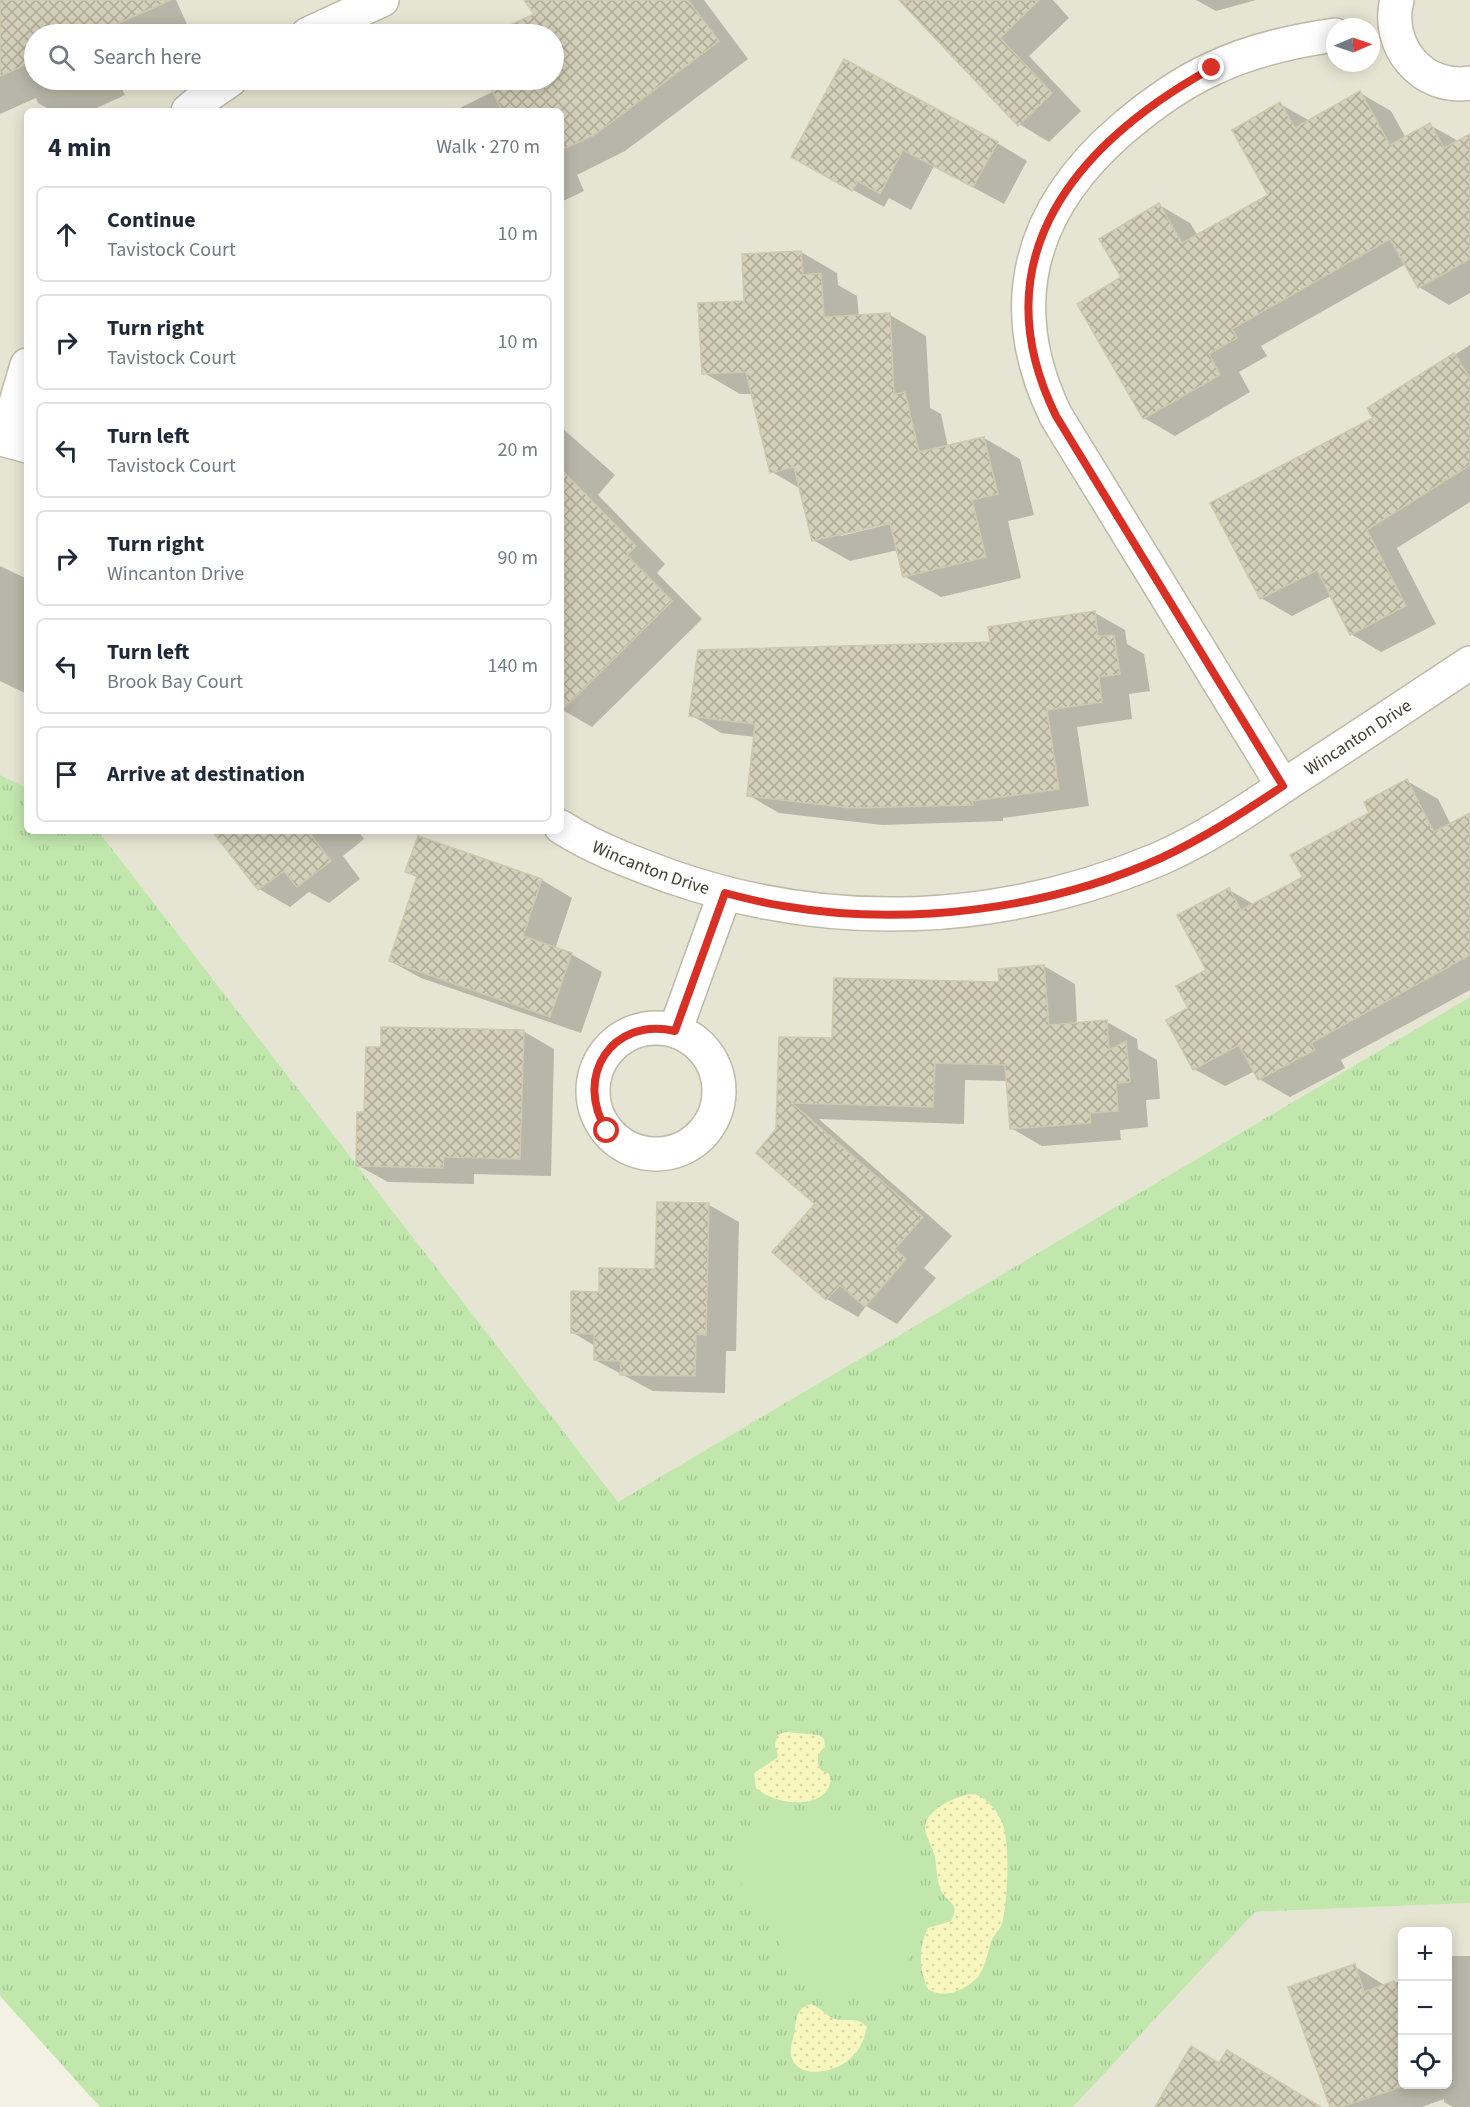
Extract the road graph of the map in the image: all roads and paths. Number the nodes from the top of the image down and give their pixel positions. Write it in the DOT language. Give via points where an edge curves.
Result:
graph roads {
  1 [pos="382,0"];
  2 [pos="1388,19"];
  3 [pos="330,24"];
  4 [pos="1326,36"];
  5 [pos="1470,83"];
  6 [pos="215,90"];
  7 [pos="191,108"];
  8 [pos="24,386"];
  9 [pos="16,443"];
  10 [pos="1470,663"];
  11 [pos="1283,786"];
  12 [pos="564,828"];
  13 [pos="725,893"];
  14 [pos="675,1031"];
  1 -- 3 [label="street"];
  2 -- 5 [label="street" via="1402,51 1419,70 1441,82"];
  4 -- 11 [label="street" via="1253,52 1212,68 1175,89 1106,143 1052,212 1035,256 1029,302 1037,372 1056,416"];
  6 -- 7 [label="street"];
  8 -- 9 [label="street"];
  10 -- 11 [label="street, Wincanton Drive"];
  11 -- 13 [label="street, Wincanton Drive" via="1229,822 1161,858 1089,885 1014,904 937,914 860,914 783,906"];
  12 -- 13 [label="street, Wincanton Drive" via="635,864"];
  13 -- 14 [label="street"];
}
